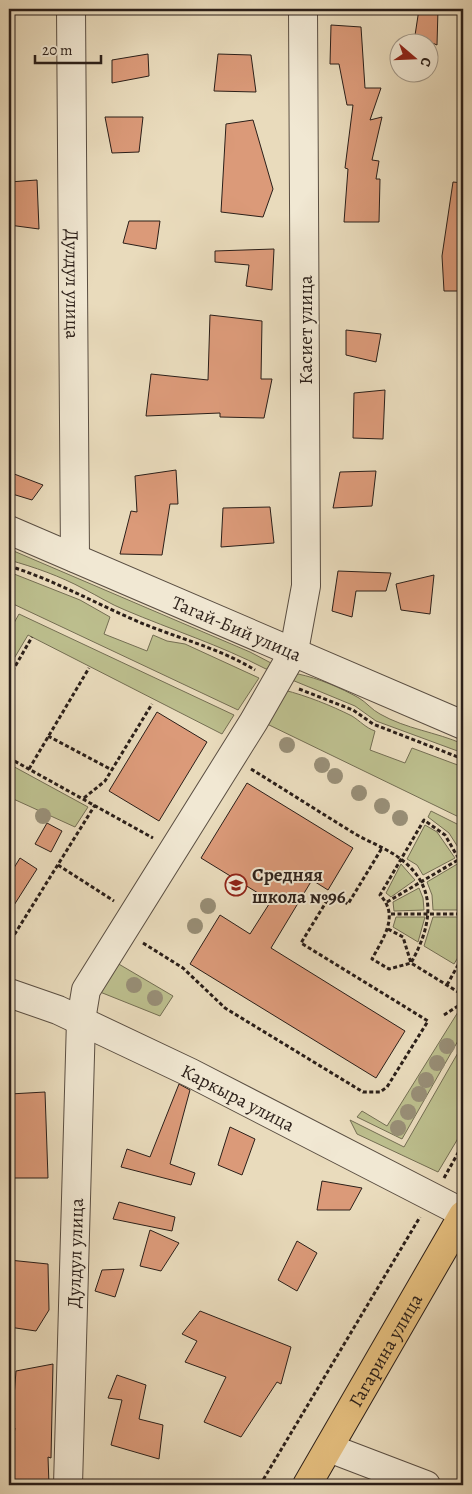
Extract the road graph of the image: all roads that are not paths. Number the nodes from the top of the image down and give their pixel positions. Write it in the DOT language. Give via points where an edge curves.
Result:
graph roads {
  1 [pos="72,9"];
  2 [pos="304,9"];
  3 [pos="9,530"];
  4 [pos="75,558"];
  5 [pos="294,651"];
  6 [pos="463,725"];
  7 [pos="173,850"];
  8 [pos="9,993"];
  9 [pos="81,1020"];
  10 [pos="463,1214"];
  11 [pos="330,1448"];
  12 [pos="68,1485"];
  13 [pos="306,1485"];
  14 [pos="426,1485"];
  1 -- 4 [label="street, Дулдул улица"];
  2 -- 5 [label="street, Касиет улица" via="306,586"];
  3 -- 4 [label="street, Тагай-Бий улица"];
  4 -- 5 [label="street, Тагай-Бий улица"];
  5 -- 6 [label="street, Тагай-Бий улица"];
  5 -- 7 [label="street, Касиет улица"];
  7 -- 9 [label="street, Дулдул улица" via="86,990"];
  8 -- 9 [label="street, Каркыра улица"];
  9 -- 10 [label="street, Каркыра улица" via="191,1073"];
  9 -- 12 [label="street, Дулдул улица"];
  10 -- 11 [label="main road, Гагарина улица"];
  11 -- 13 [label="main road, Гагарина улица"];
  11 -- 14 [label="street"];
}
